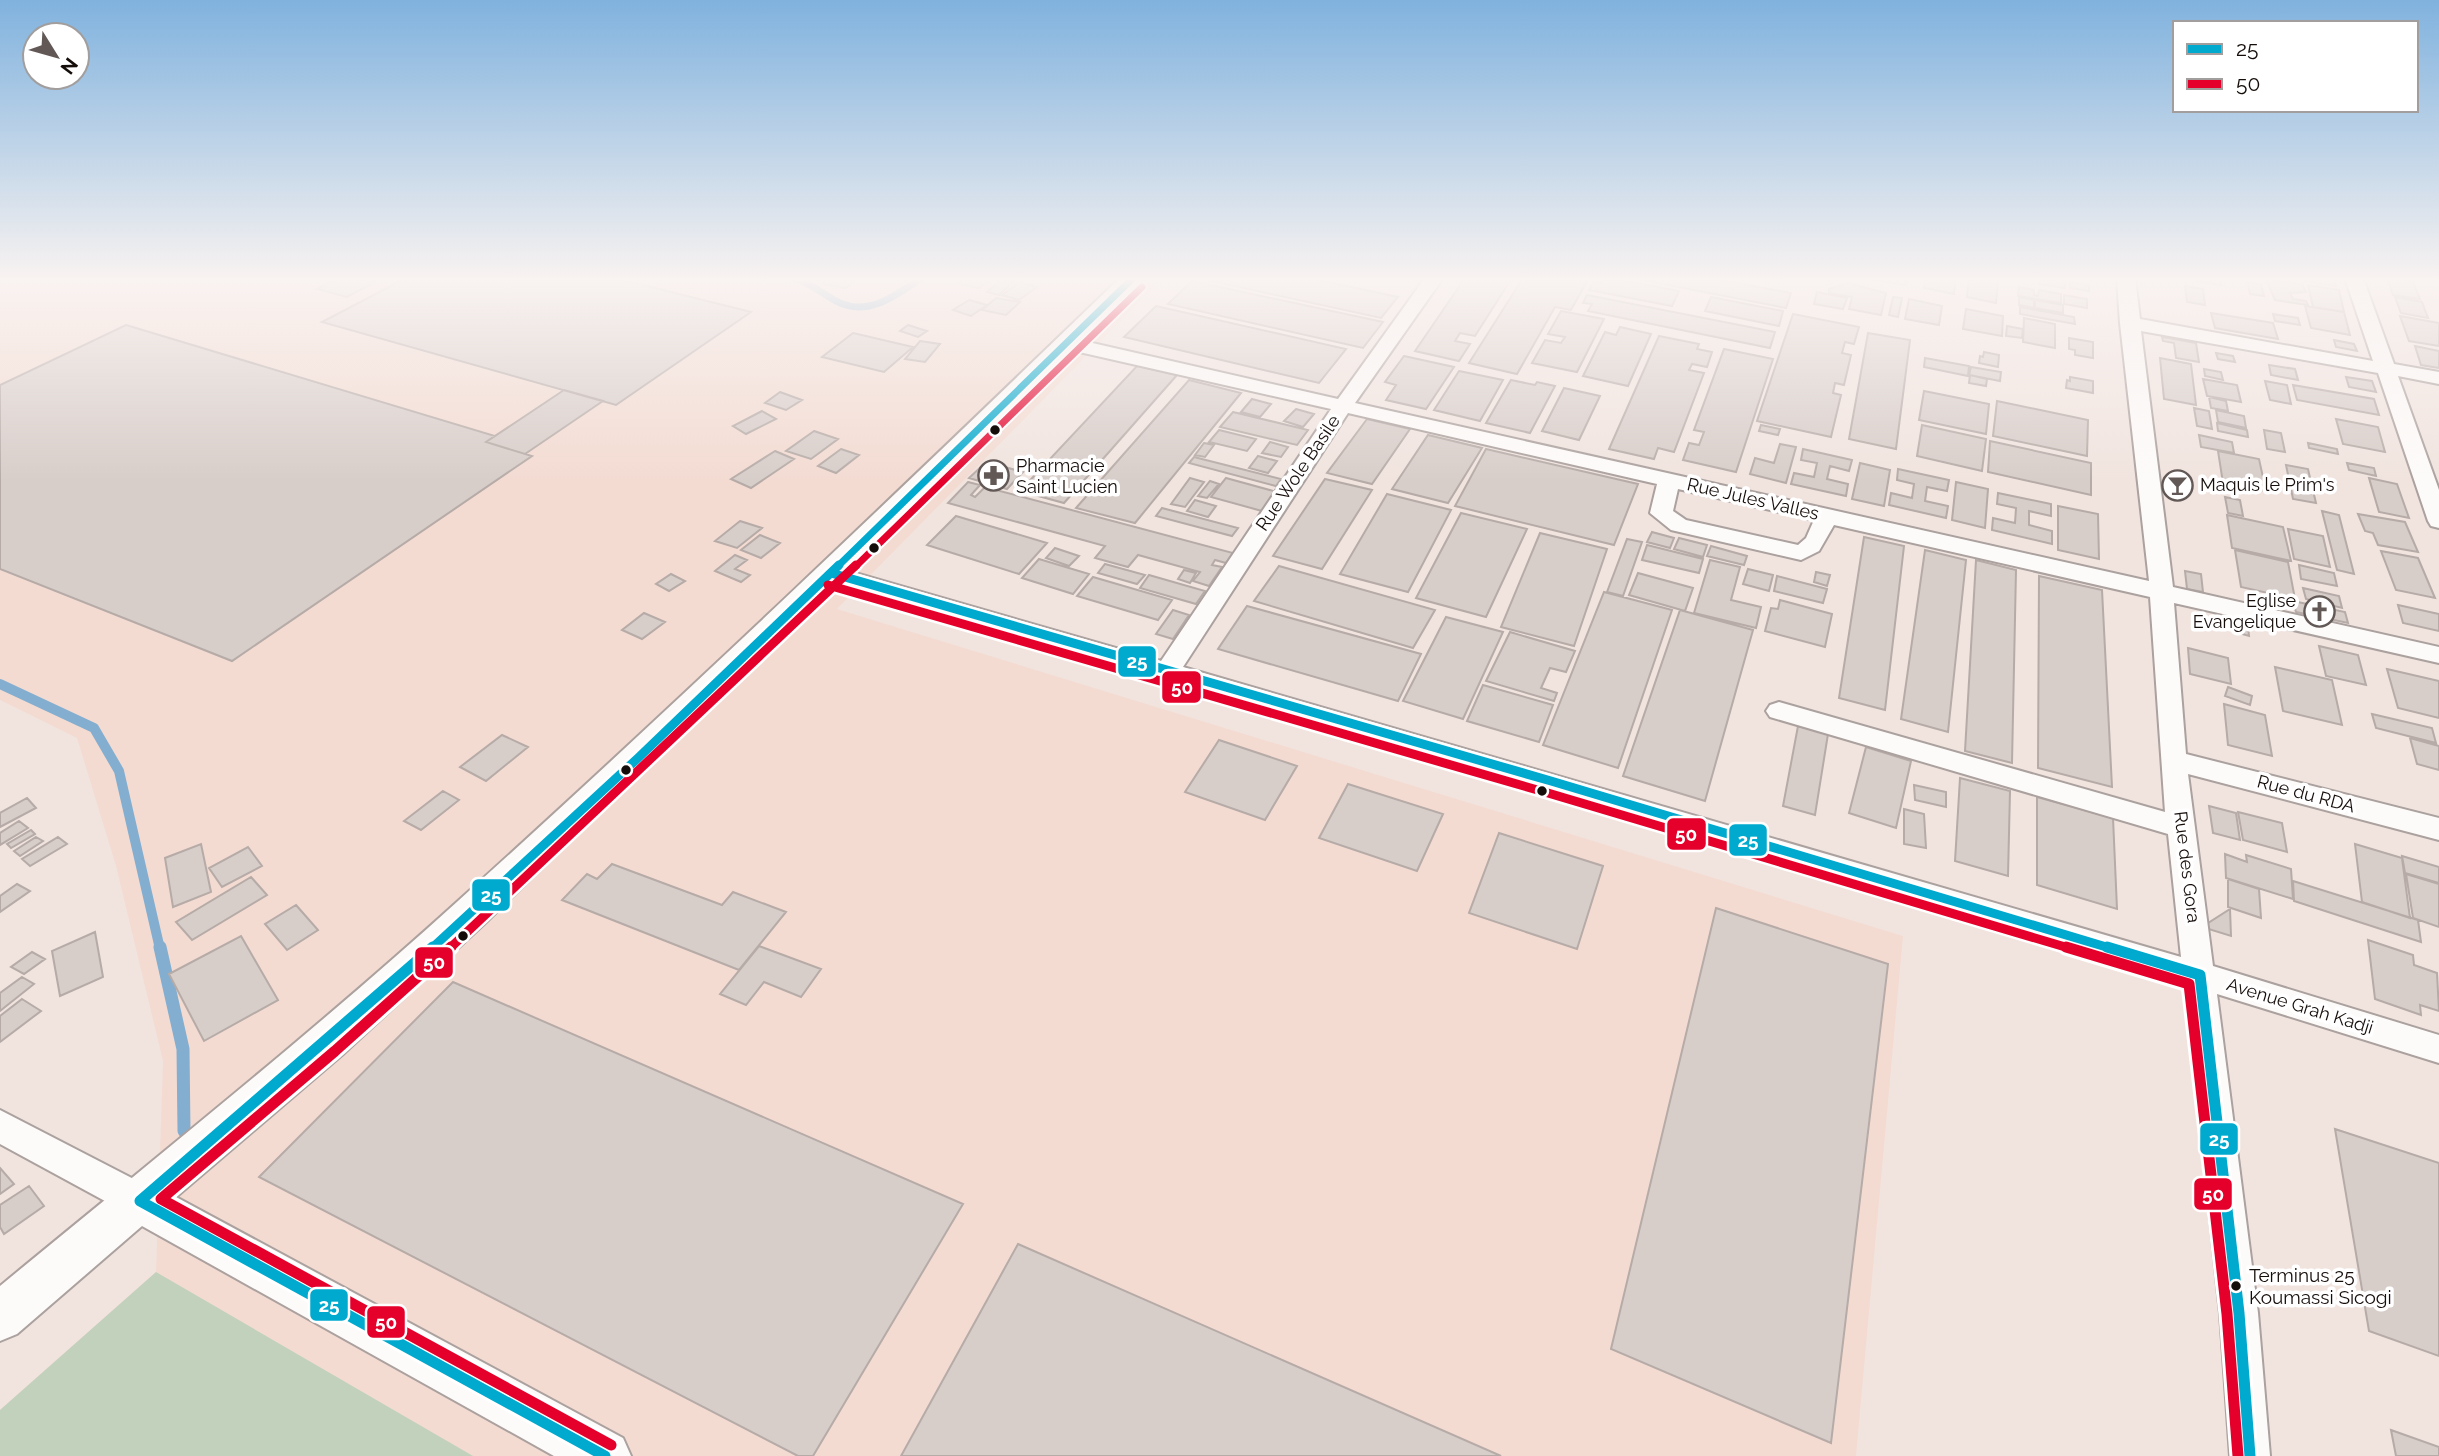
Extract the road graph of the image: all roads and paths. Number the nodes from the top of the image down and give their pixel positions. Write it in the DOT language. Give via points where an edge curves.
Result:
graph roads {
  1 [pos="1063,346"];
  2 [pos="1079,346"];
  3 [pos="1386,346"];
  4 [pos="2132,346"];
  5 [pos="2260,346"];
  6 [pos="2378,346"];
  7 [pos="2386,368"];
  8 [pos="2439,378"];
  9 [pos="1343,406"];
  10 [pos="1670,480"];
  11 [pos="1827,516"];
  12 [pos="2439,521"];
  13 [pos="831,573"];
  14 [pos="2162,594"];
  15 [pos="2439,655"];
  16 [pos="1167,671"];
  17 [pos="1779,711"];
  18 [pos="2173,760"];
  19 [pos="2182,827"];
  20 [pos="2439,829"];
  21 [pos="2200,975"];
  22 [pos="2439,1049"];
  23 [pos="0,1126"];
  24 [pos="140,1201"];
  25 [pos="0,1317"];
  26 [pos="605,1456"];
  27 [pos="2250,1456"];
  1 -- 13 [label="street"];
  2 -- 9 [label="street, Rue Jules Valles"];
  3 -- 9 [label="street, Rue Wole Basile"];
  4 -- 14 [label="street, Rue des Gora"];
  5 -- 7 [label="street"];
  6 -- 7 [label="street"];
  7 -- 8 [label="street"];
  7 -- 12 [label="street"];
  9 -- 10 [label="street, Rue Jules Valles"];
  9 -- 16 [label="street, Rue Wole Basile"];
  10 -- 11 [label="street, Rue Jules Valles"];
  10 -- 11 [label="street" via="1661,513 1679,525 1801,553 1811,548"];
  11 -- 14 [label="street, Rue Jules Valles"];
  13 -- 16 [label="street, Avenue Grah Kadji"];
  13 -- 24 [label="street" via="471,914"];
  14 -- 15 [label="street, Rue Jules Valles"];
  14 -- 18 [label="street, Rue des Gora"];
  16 -- 21 [label="street, Avenue Grah Kadji"];
  17 -- 19 [label="street"];
  18 -- 19 [label="street, Rue des Gora"];
  18 -- 20 [label="street, Rue du RDA"];
  19 -- 21 [label="street, Rue des Gora"];
  21 -- 22 [label="street, Avenue Grah Kadji"];
  21 -- 27 [label="street, Rue des Gora" via="2239,1313"];
  23 -- 24 [label="street"];
  24 -- 25 [label="street"];
  24 -- 26 [label="street"];
}
